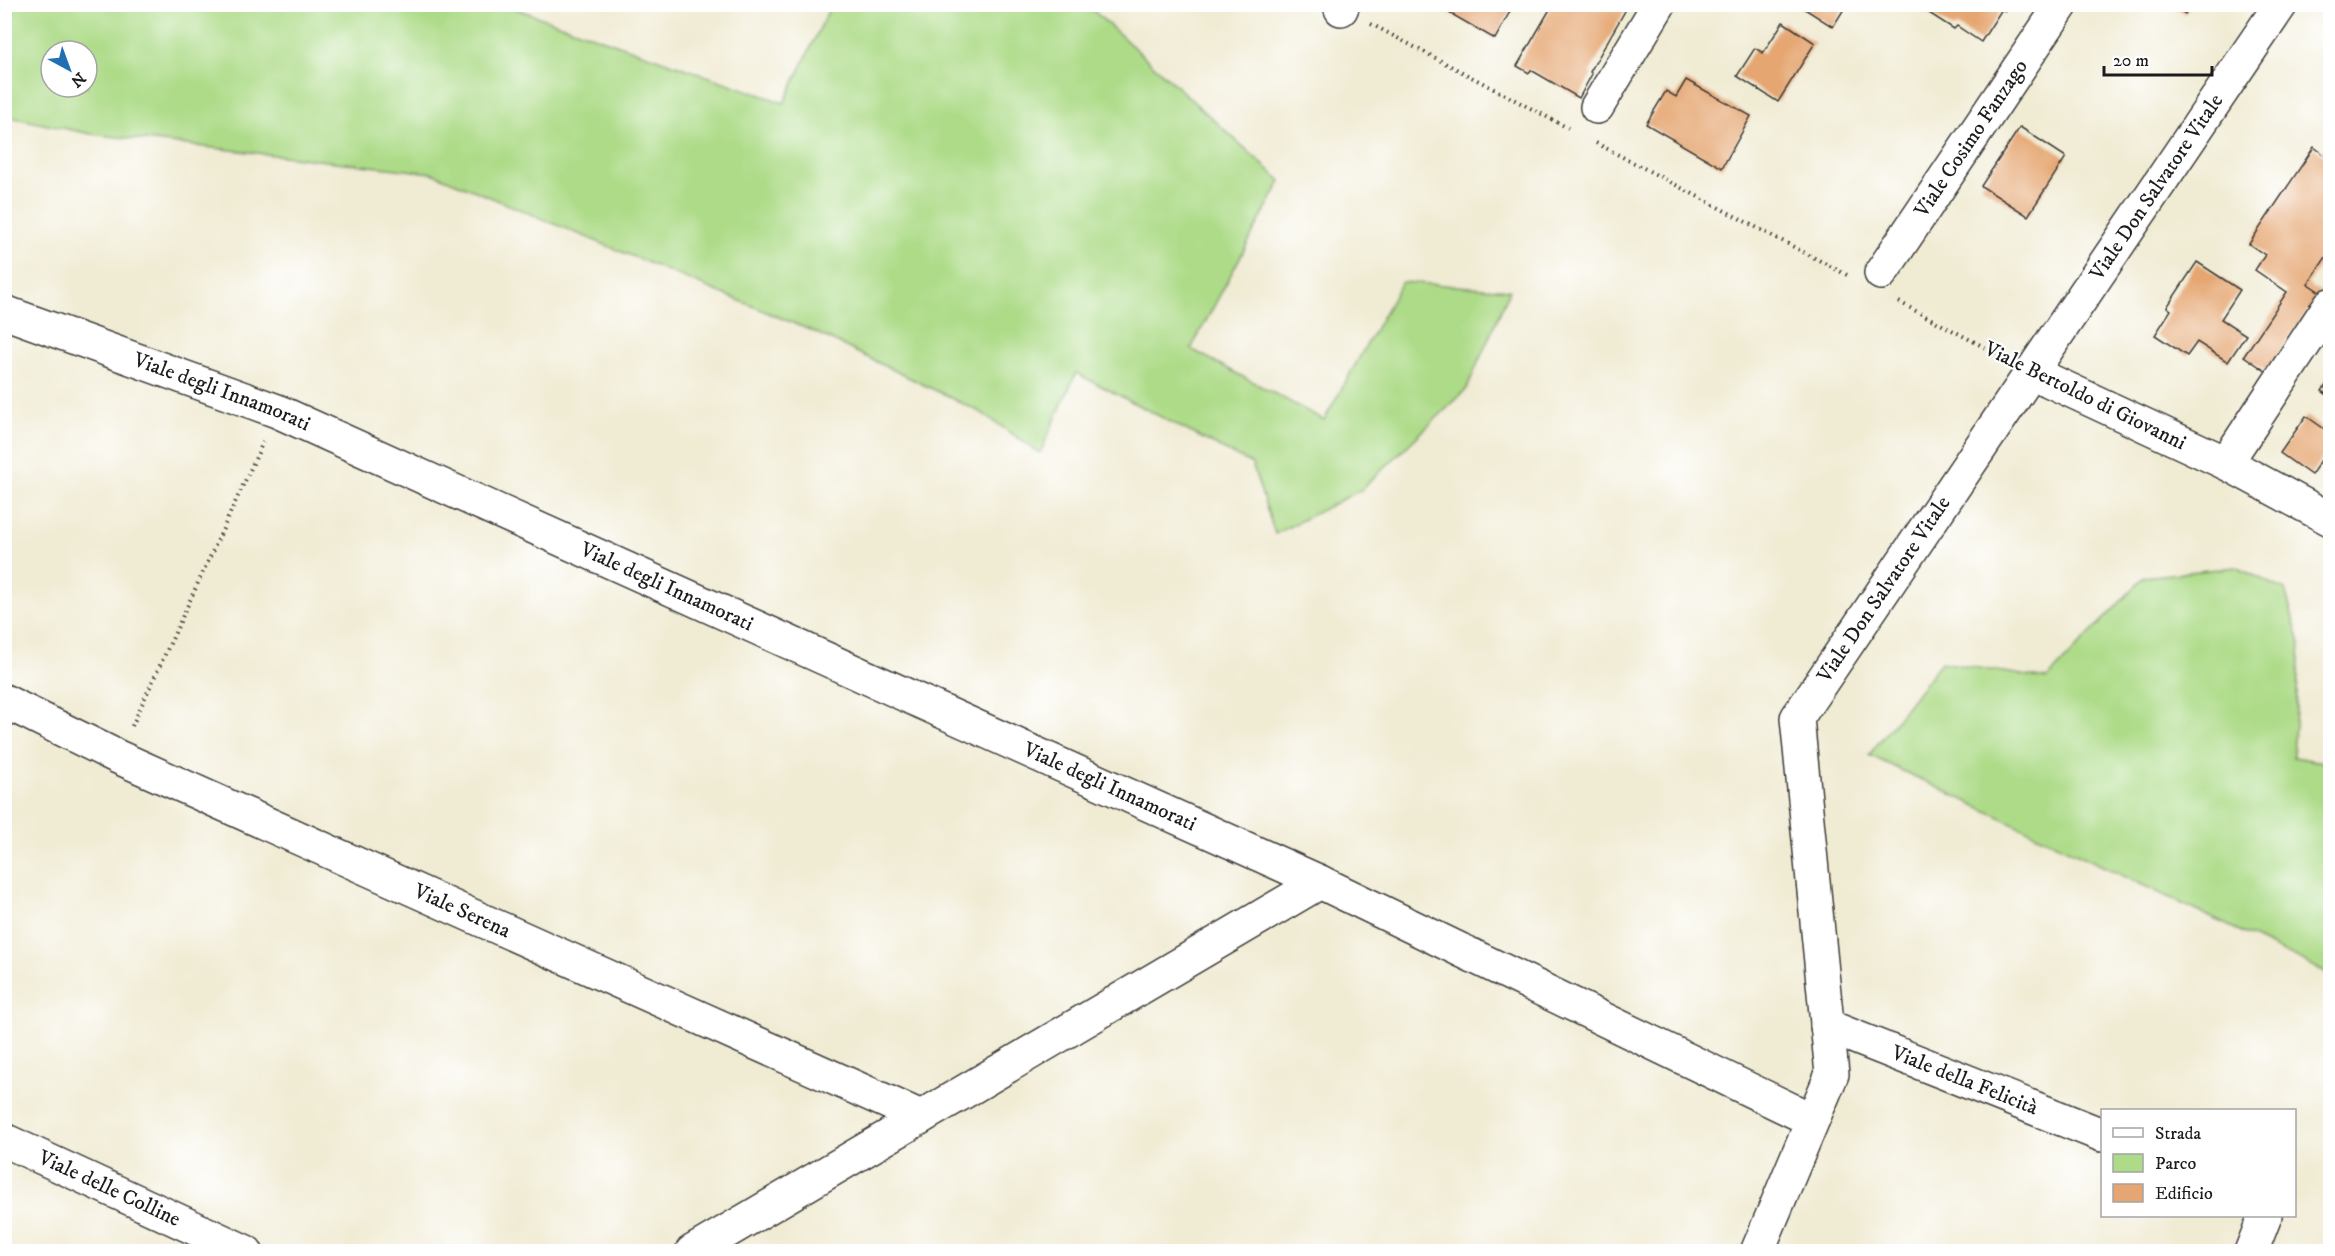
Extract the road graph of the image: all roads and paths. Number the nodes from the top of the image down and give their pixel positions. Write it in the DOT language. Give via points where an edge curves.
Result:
graph roads {
  1 [pos="1659,4"];
  2 [pos="2062,4"];
  3 [pos="2281,4"];
  4 [pos="1597,107"];
  5 [pos="1840,272"];
  6 [pos="1875,283"];
  7 [pos="2331,305"];
  8 [pos="4,312"];
  9 [pos="2031,372"];
  10 [pos="277,411"];
  11 [pos="2226,463"];
  12 [pos="2331,519"];
  13 [pos="4,701"];
  14 [pos="118,757"];
  15 [pos="1320,882"];
  16 [pos="1827,1026"];
  17 [pos="921,1117"];
  18 [pos="1812,1120"];
  19 [pos="2101,1134"];
  20 [pos="4,1140"];
  21 [pos="2264,1217"];
  22 [pos="246,1251"];
  23 [pos="692,1251"];
  24 [pos="1756,1251"];
  25 [pos="2251,1251"];
  1 -- 4 [label="street"];
  2 -- 6 [label="street, Viale Cosimo Fanzago"];
  3 -- 9 [label="street, Viale Don Salvatore Vitale"];
  5 -- 6 [label="path, Viale Bertoldo di Giovanni"];
  6 -- 9 [label="path, Viale Bertoldo di Giovanni"];
  7 -- 11 [label="street"];
  8 -- 10 [label="street, Viale degli Innamorati"];
  9 -- 11 [label="street, Viale Bertoldo di Giovanni"];
  9 -- 16 [label="street, Viale Don Salvatore Vitale" via="1797,718"];
  10 -- 14 [label="path"];
  10 -- 15 [label="street, Viale degli Innamorati"];
  11 -- 12 [label="street, Viale Bertoldo di Giovanni"];
  13 -- 14 [label="street, Viale Serena"];
  14 -- 17 [label="street, Viale Serena"];
  15 -- 17 [label="street"];
  15 -- 18 [label="street, Viale degli Innamorati"];
  16 -- 18 [label="street, Viale Don Salvatore Vitale" via="1832,1074"];
  16 -- 19 [label="street, Viale della Felicità"];
  17 -- 23 [label="street"];
  18 -- 24 [label="street, Viale Don Salvatore Vitale"];
  20 -- 22 [label="street, Viale delle Colline"];
  21 -- 25 [label="street"];
}
